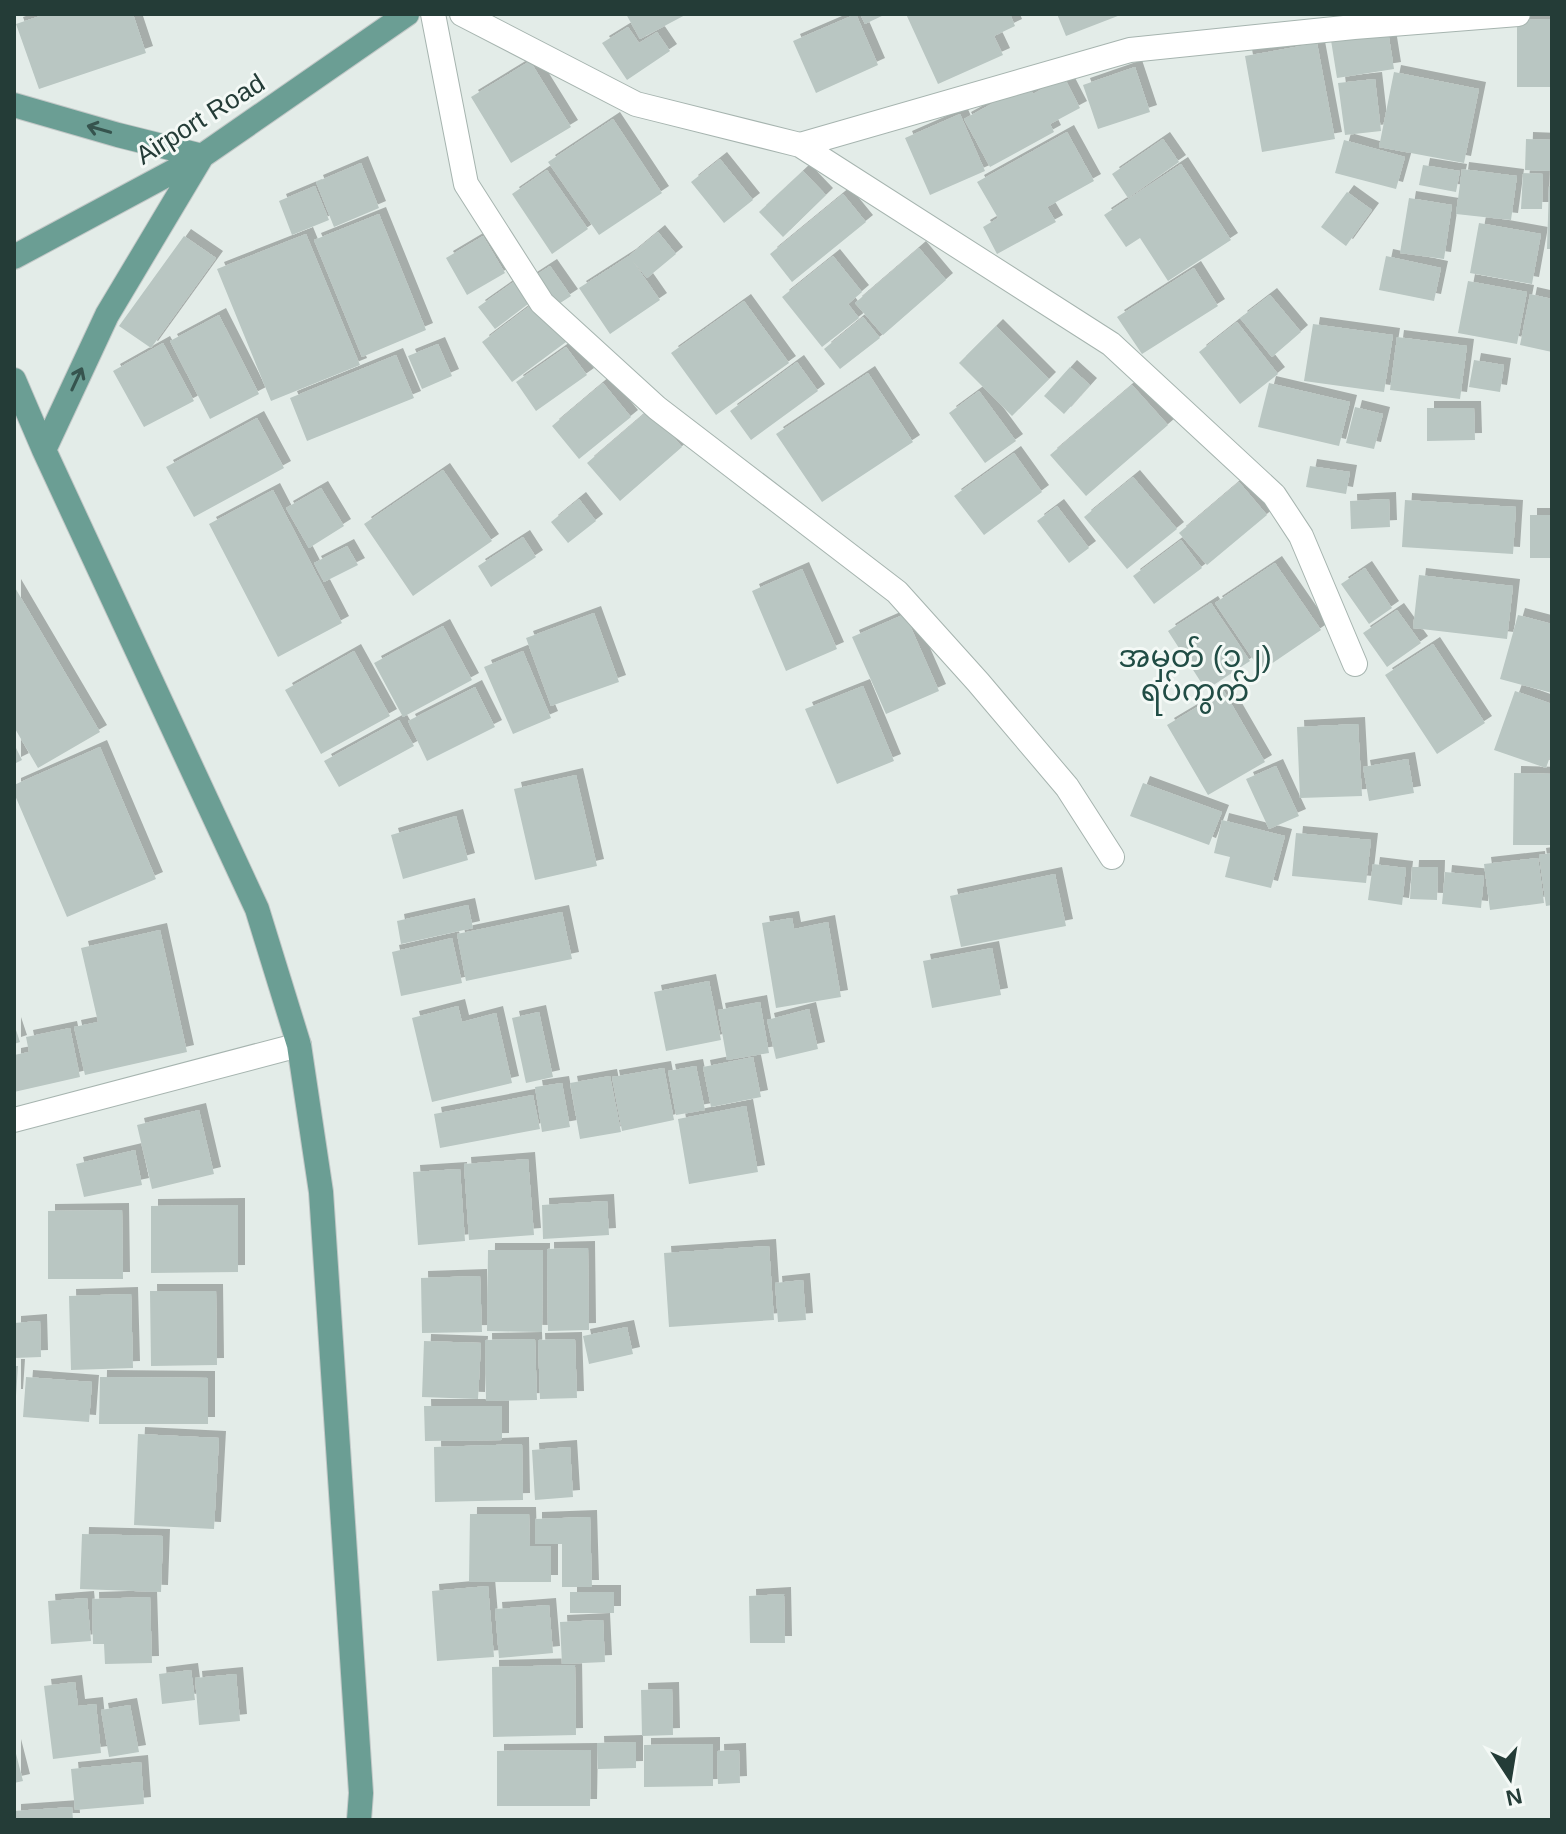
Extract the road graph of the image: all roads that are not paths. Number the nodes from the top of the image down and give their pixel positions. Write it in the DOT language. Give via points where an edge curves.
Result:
graph roads {
  1 [pos="407,14"];
  2 [pos="433,14"];
  3 [pos="462,14"];
  4 [pos="1518,14"];
  5 [pos="14,105"];
  6 [pos="800,145"];
  7 [pos="202,156"];
  8 [pos="14,257"];
  9 [pos="14,380"];
  10 [pos="44,450"];
  11 [pos="1355,664"];
  12 [pos="1112,857"];
  13 [pos="299,1045"];
  14 [pos="14,1120"];
  15 [pos="359,1820"];
  1 -- 7 [label="main road, Airport Road"];
  2 -- 12 [label="street" via="466,184 542,303 657,408 897,592 1067,787"];
  3 -- 6 [label="street" via="636,104"];
  4 -- 6 [label="street" via="1130,50"];
  7 -- 5 [label="main road, one-way"];
  6 -- 11 [label="street" via="1111,344 1274,495 1301,536"];
  7 -- 8 [label="main road, Airport Road"];
  10 -- 7 [label="main road, one-way" via="107,315"];
  9 -- 10 [label="main road"];
  10 -- 13 [label="main road" via="257,909"];
  13 -- 14 [label="street"];
  13 -- 15 [label="main road" via="321,1192"];
}
